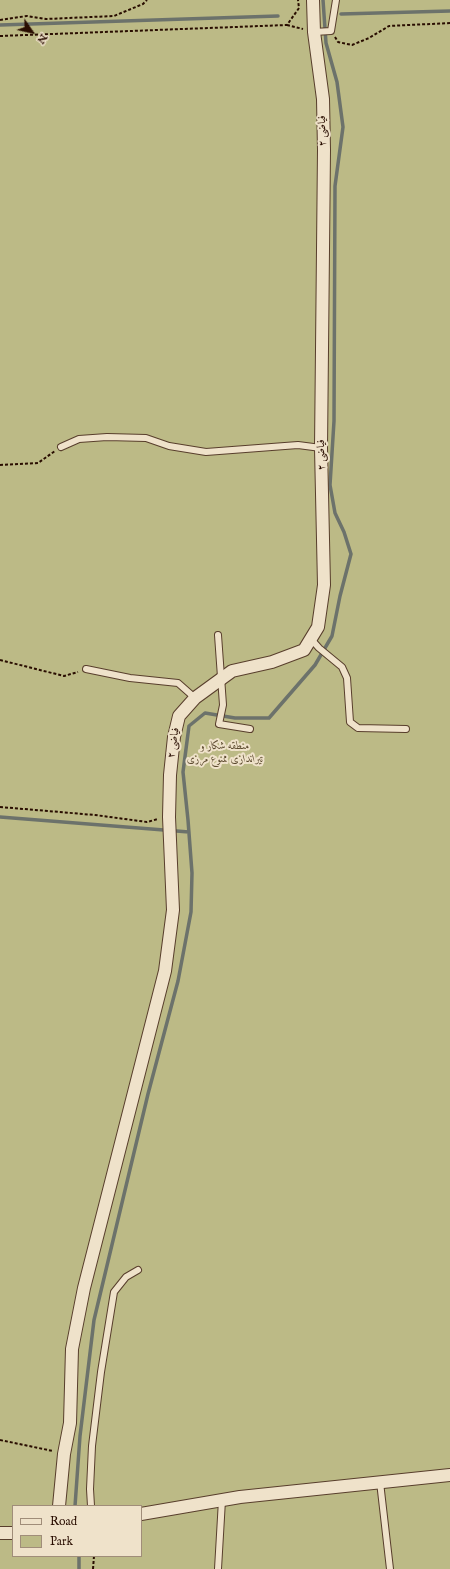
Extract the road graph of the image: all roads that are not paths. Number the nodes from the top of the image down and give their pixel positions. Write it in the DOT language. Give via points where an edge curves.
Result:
graph roads {
  1 [pos="313,0"];
  2 [pos="336,0"];
  3 [pos="317,32"];
  4 [pos="61,447"];
  5 [pos="321,448"];
  6 [pos="218,634"];
  7 [pos="315,644"];
  8 [pos="86,669"];
  9 [pos="221,679"];
  10 [pos="195,698"];
  11 [pos="250,729"];
  12 [pos="406,729"];
  13 [pos="138,1270"];
  14 [pos="450,1475"];
  15 [pos="380,1482"];
  16 [pos="222,1500"];
  17 [pos="59,1505"];
  18 [pos="91,1505"];
  19 [pos="142,1514"];
  20 [pos="0,1533"];
  21 [pos="12,1533"];
  22 [pos="218,1569"];
  23 [pos="390,1569"];
  1 -- 3 [label="street, فیاضی ۲"];
  2 -- 3 [label="lane" via="330,31"];
  3 -- 5 [label="street, فیاضی ۲" via="323,99 324,150"];
  4 -- 5 [label="lane" via="79,439 106,437 146,438 169,446 206,452 298,445"];
  5 -- 7 [label="street, فیاضی ۲" via="324,585"];
  6 -- 9 [label="lane"];
  7 -- 9 [label="street, فیاضی ۲" via="272,662 232,671"];
  7 -- 12 [label="lane" via="342,667 347,678 350,722 358,728"];
  8 -- 10 [label="lane" via="130,678 178,683"];
  9 -- 10 [label="street, فیاضی ۲"];
  9 -- 11 [label="lane" via="223,705 219,724"];
  10 -- 17 [label="street, فیاضی ۲" via="179,716 174,737 170,775 173,910 164,971 84,1288 72,1349 70,1423"];
  13 -- 18 [label="lane" via="126,1277 114,1292 96,1417"];
  14 -- 15 [label="street"];
  15 -- 16 [label="street"];
  15 -- 23 [label="lane"];
  16 -- 19 [label="street"];
  16 -- 22 [label="lane"];
  20 -- 21 [label="street"];
}
